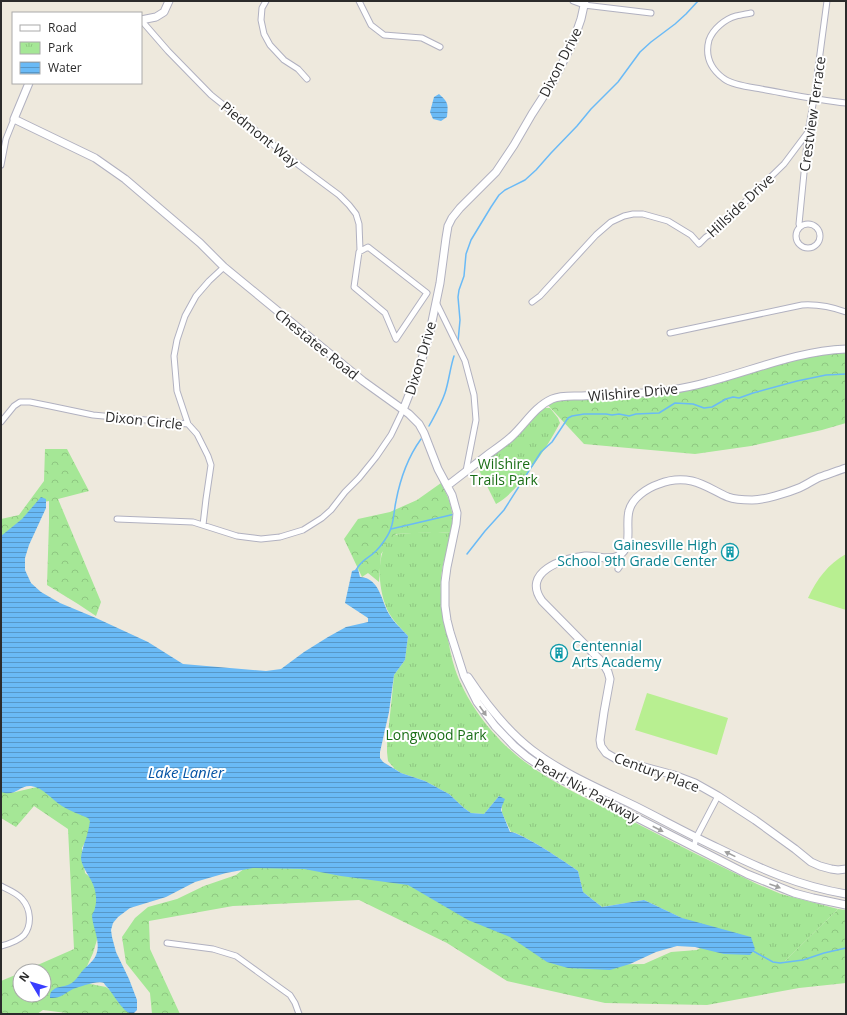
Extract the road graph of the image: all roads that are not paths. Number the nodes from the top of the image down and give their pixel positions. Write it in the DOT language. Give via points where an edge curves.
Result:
graph roads {
  1 [pos="169,1"];
  2 [pos="266,1"];
  3 [pos="359,1"];
  4 [pos="573,1"];
  5 [pos="827,1"];
  6 [pos="585,3"];
  7 [pos="651,13"];
  8 [pos="751,13"];
  9 [pos="142,20"];
  10 [pos="142,21"];
  11 [pos="440,47"];
  12 [pos="307,79"];
  13 [pos="29,84"];
  14 [pos="814,99"];
  15 [pos="846,103"];
  16 [pos="14,119"];
  17 [pos="808,132"];
  18 [pos="1,165"];
  19 [pos="800,227"];
  20 [pos="359,252"];
  21 [pos="224,267"];
  22 [pos="436,302"];
  23 [pos="532,302"];
  24 [pos="846,312"];
  25 [pos="670,333"];
  26 [pos="846,349"];
  27 [pos="403,410"];
  28 [pos="1,422"];
  29 [pos="188,424"];
  30 [pos="846,468"];
  31 [pos="466,471"];
  32 [pos="447,486"];
  33 [pos="117,519"];
  34 [pos="203,526"];
  35 [pos="613,558"];
  36 [pos="618,569"];
  37 [pos="459,664"];
  38 [pos="718,796"];
  39 [pos="696,838"];
  40 [pos="694,847"];
  41 [pos="846,869"];
  42 [pos="1,886"];
  43 [pos="846,894"];
  44 [pos="846,905"];
  45 [pos="167,943"];
  46 [pos="1,946"];
  47 [pos="299,1014"];
  1 -- 9 [label="street" via="164,12 156,17"];
  2 -- 12 [label="street" via="262,8 261,20 264,34 284,60"];
  3 -- 11 [label="street" via="371,25 384,35 422,38"];
  4 -- 6 [label="street"];
  5 -- 14 [label="street, Crestview Terrace"];
  6 -- 7 [label="street"];
  6 -- 22 [label="street, Dixon Drive" via="573,42 554,80 496,172 460,208 448,226"];
  8 -- 14 [label="street" via="734,16 715,29 710,37 708,55 715,70 730,82"];
  10 -- 20 [label="street, Piedmont Way" via="211,94 349,205 356,214 359,224"];
  13 -- 16 [label="street"];
  14 -- 15 [label="street"];
  14 -- 17 [label="street, Crestview Terrace"];
  16 -- 18 [label="street" via="6,139"];
  16 -- 21 [label="street, Chestatee Road" via="95,158 120,175 200,243"];
  17 -- 19 [label="street, Crestview Terrace"];
  17 -- 23 [label="street, Hillside Drive" via="784,164 699,244 691,235 668,221 644,214 624,216 611,222 596,235"];
  19 -- 19 [label="street" via="808,224 815,227 820,234 816,245 809,248 798,244 795,237"];
  20 -- 20 [label="street, Piedmont Way" via="354,287 385,313 396,339 427,293 368,247"];
  21 -- 27 [label="street, Chestatee Road" via="363,381"];
  21 -- 29 [label="street" via="196,296 185,316 177,340 174,356 177,391"];
  22 -- 27 [label="street, Dixon Drive" via="418,372"];
  22 -- 31 [label="street" via="465,361 474,395 476,420"];
  24 -- 25 [label="street" via="817,304 802,305"];
  26 -- 31 [label="street, Wilshire Drive" via="796,356 671,391 559,397 543,404 508,440"];
  27 -- 32 [label="street, Chestatee Road" via="422,428"];
  27 -- 34 [label="street, Dixon Drive" via="391,435 359,478 326,514 304,530 261,539 237,536"];
  28 -- 29 [label="street, Dixon Circle" via="14,406 25,402 93,416"];
  29 -- 34 [label="street, Dixon Circle" via="197,434 211,464"];
  30 -- 35 [label="street" via="798,488 759,500 740,500 693,481 659,484 644,492 632,504 628,515 626,547 623,553"];
  31 -- 32 [label="street, Wilshire Drive"];
  32 -- 37 [label="street, Chestatee Road" via="454,502 456,519 445,582 445,606"];
  33 -- 34 [label="street, Dixon Drive" via="193,522"];
  35 -- 36 [label="street" via="620,566"];
  35 -- 38 [label="street, Century Place" via="589,556 568,559 552,565 539,575 536,587 542,601 603,663 608,672 610,679 600,740 603,750 618,760 674,775"];
  37 -- 39 [label="street, Pearl Nix Parkway" via="509,730 531,749 569,773"];
  37 -- 40 [label="street, Pearl Nix Parkway, one-way" via="485,714 507,740 527,757 559,778"];
  38 -- 39 [label="street"];
  38 -- 41 [label="street, Century Place" via="811,862 831,870"];
  39 -- 40 [label="street"];
  43 -- 39 [label="street, Pearl Nix Parkway, one-way" via="776,875"];
  40 -- 44 [label="street, Pearl Nix Parkway, one-way" via="770,884 794,893"];
  42 -- 46 [label="street" via="23,900 30,917 24,935 15,942"];
  45 -- 47 [label="street" via="213,948 236,956 290,995"];
}
